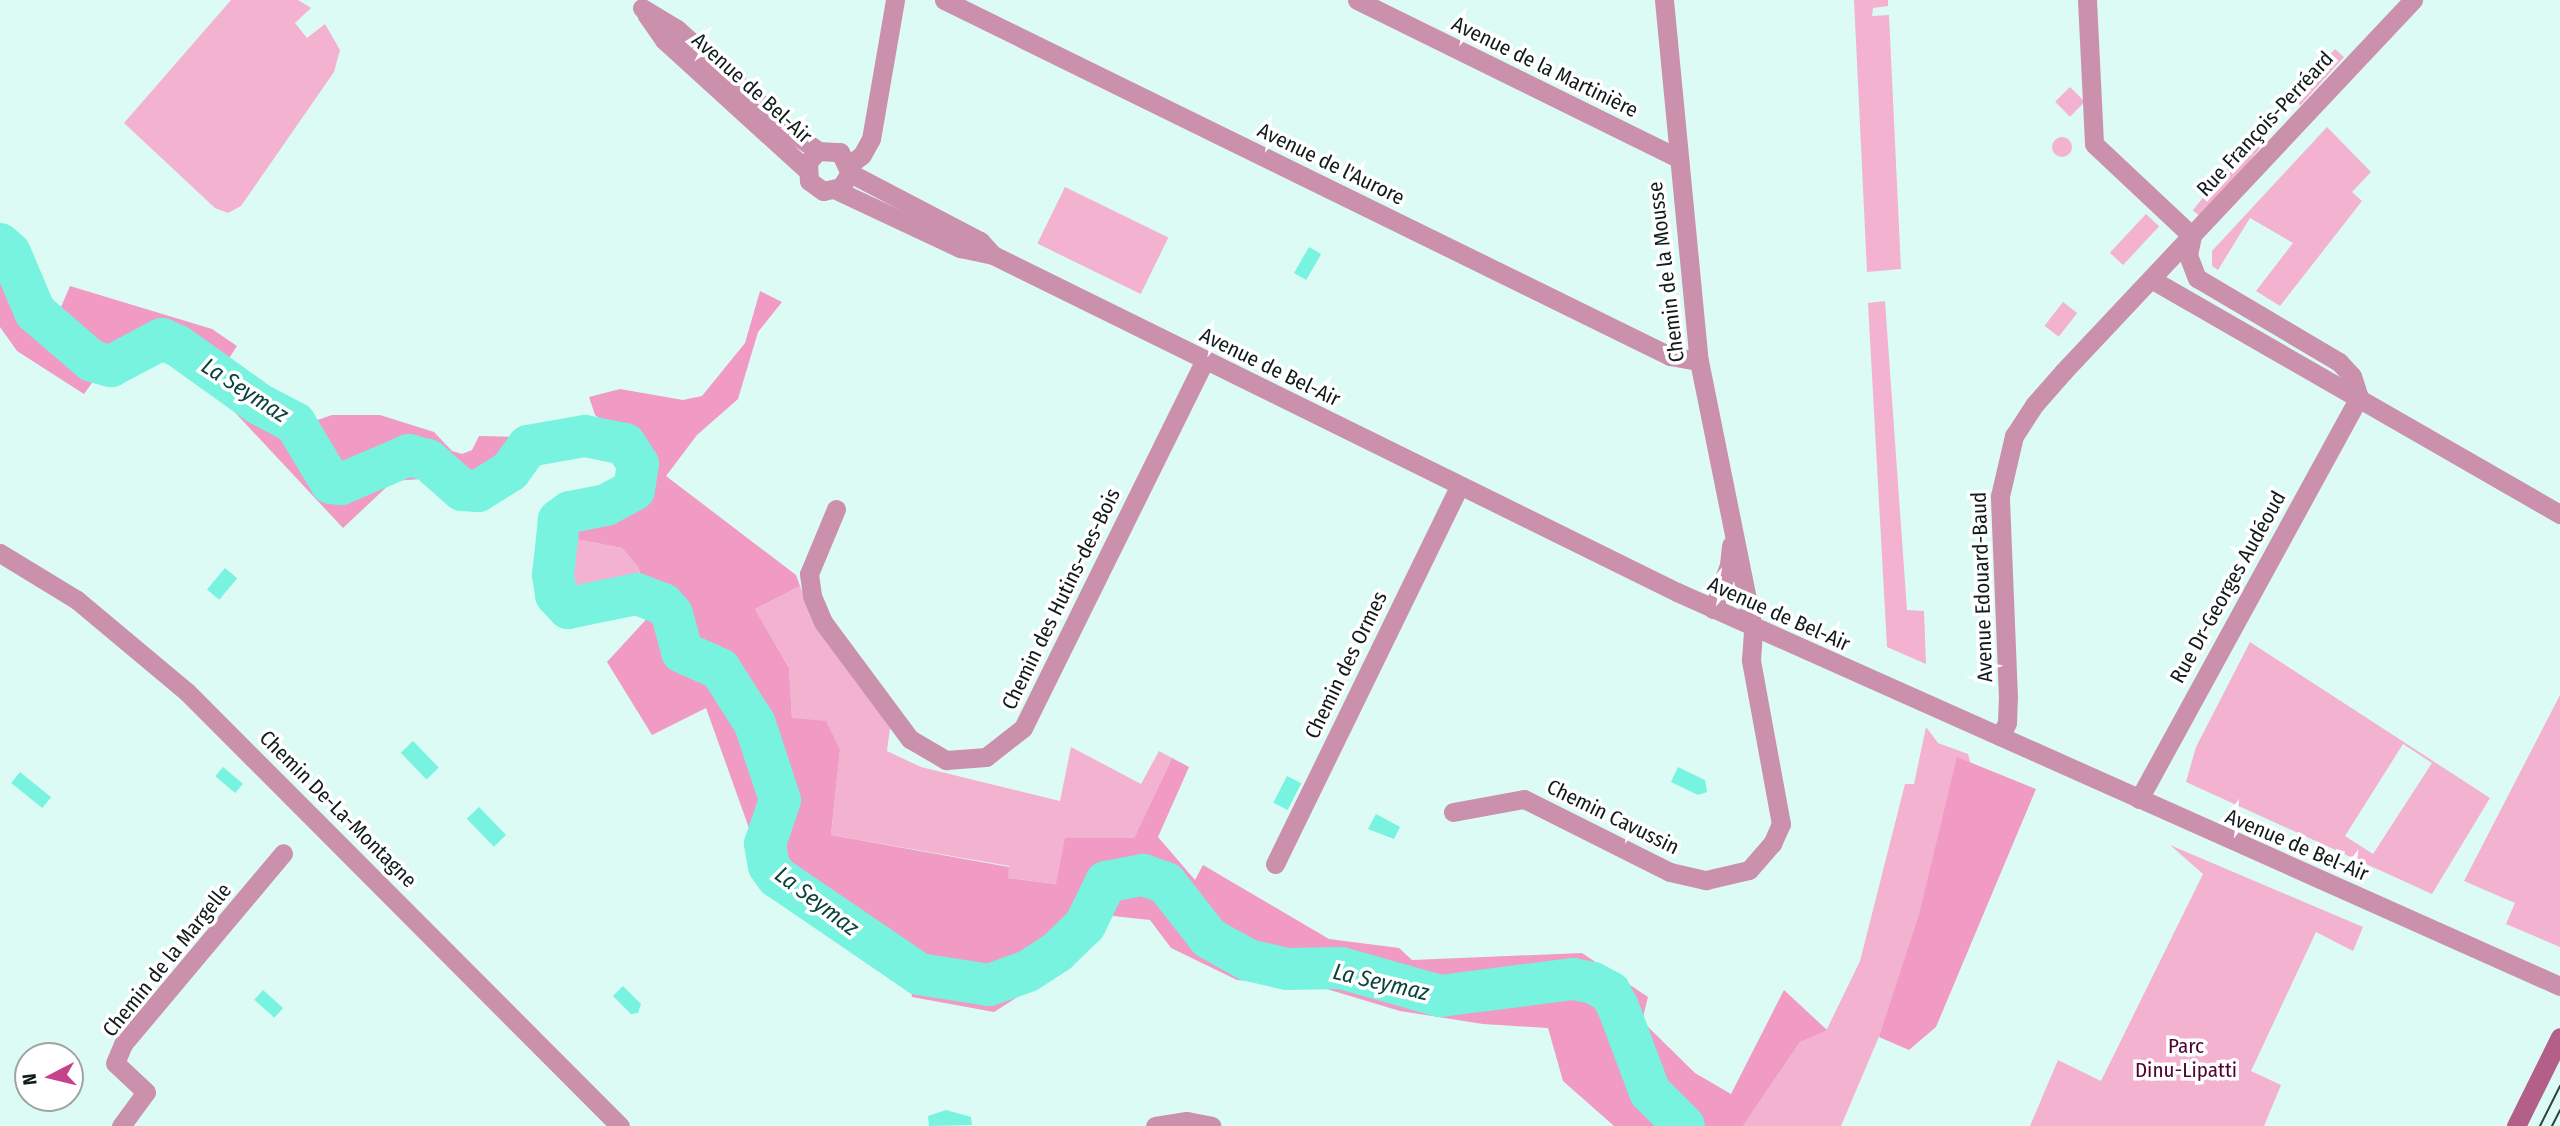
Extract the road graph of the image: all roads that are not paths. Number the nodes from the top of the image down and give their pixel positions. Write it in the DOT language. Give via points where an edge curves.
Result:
graph roads {
  1 [pos="895,0"];
  2 [pos="944,0"];
  3 [pos="1357,0"];
  4 [pos="1664,0"];
  5 [pos="2087,0"];
  6 [pos="2413,0"];
  7 [pos="641,3"];
  8 [pos="818,150"];
  9 [pos="1676,157"];
  10 [pos="806,169"];
  11 [pos="849,169"];
  12 [pos="836,190"];
  13 [pos="2192,236"];
  14 [pos="993,255"];
  15 [pos="2151,279"];
  16 [pos="1205,360"];
  17 [pos="1699,361"];
  18 [pos="2359,397"];
  19 [pos="1459,486"];
  20 [pos="836,509"];
  21 [pos="2560,514"];
  22 [pos="1731,537"];
  23 [pos="0,553"];
  24 [pos="1713,609"];
  25 [pos="1753,628"];
  26 [pos="2000,736"];
  27 [pos="2139,799"];
  28 [pos="1453,812"];
  29 [pos="283,853"];
  30 [pos="1275,864"];
  31 [pos="2560,986"];
  32 [pos="2560,1037"];
  33 [pos="121,1126"];
  34 [pos="620,1126"];
  35 [pos="1155,1126"];
  36 [pos="1212,1126"];
  37 [pos="2516,1126"];
  1 -- 11 [label="street" via="871,139"];
  2 -- 17 [label="street, Avenue de l'Aurore" via="1670,356"];
  3 -- 9 [label="street, Avenue de la Martinière"];
  4 -- 9 [label="street, Chemin de la Mousse"];
  5 -- 13 [label="street" via="2094,144"];
  6 -- 13 [label="street, Rue François-Perréard"];
  7 -- 8 [label="street, Avenue de Bel-Air"];
  7 -- 10 [label="street, Avenue de Bel-Air" via="664,40"];
  8 -- 10 [label="street, Avenue de Bel-Air"];
  8 -- 11 [label="street, Avenue de Bel-Air" via="841,152"];
  9 -- 17 [label="street, Chemin de la Mousse"];
  10 -- 12 [label="street, Avenue de Bel-Air" via="812,186"];
  11 -- 12 [label="street"];
  11 -- 14 [label="street, Avenue de Bel-Air" via="979,242"];
  12 -- 14 [label="street, Avenue de Bel-Air" via="960,248"];
  13 -- 15 [label="street, Rue François-Perréard"];
  13 -- 18 [label="street" via="2188,255 2197,278 2339,362 2352,376"];
  14 -- 16 [label="street, Avenue de Bel-Air"];
  15 -- 18 [label="street" via="2339,390"];
  15 -- 26 [label="street, Avenue Edouard-Baud" via="2035,404 2005,462 2000,520 2008,698 2007,723"];
  16 -- 19 [label="street, Avenue de Bel-Air"];
  16 -- 20 [label="street, Chemin des Hutins-des-Bois" via="1023,728 986,757 946,760 916,744 822,622 811,596 809,574"];
  17 -- 22 [label="street, Chemin de la Mousse"];
  18 -- 21 [label="street"];
  18 -- 27 [label="street, Rue Dr-Georges Audéoud"];
  19 -- 24 [label="street, Avenue de Bel-Air"];
  19 -- 30 [label="street, Chemin des Ormes"];
  22 -- 24 [label="street, Chemin de la Mousse" via="1729,565"];
  22 -- 25 [label="street, Chemin de la Mousse"];
  23 -- 34 [label="street, Chemin De-La-Montagne" via="77,600 187,692"];
  24 -- 25 [label="street, Avenue de Bel-Air"];
  25 -- 26 [label="street, Avenue de Bel-Air"];
  25 -- 28 [label="street, Chemin Cavussin" via="1751,660 1781,824 1772,844 1749,870 1706,880 1670,872 1524,799"];
  26 -- 27 [label="street, Avenue de Bel-Air"];
  27 -- 31 [label="street, Avenue de Bel-Air"];
  29 -- 33 [label="street, Chemin de la Margelle" via="123,1044 115,1063 146,1092"];
  32 -- 37 [label="main road"];
  35 -- 36 [label="street" via="1187,1121"];
}
